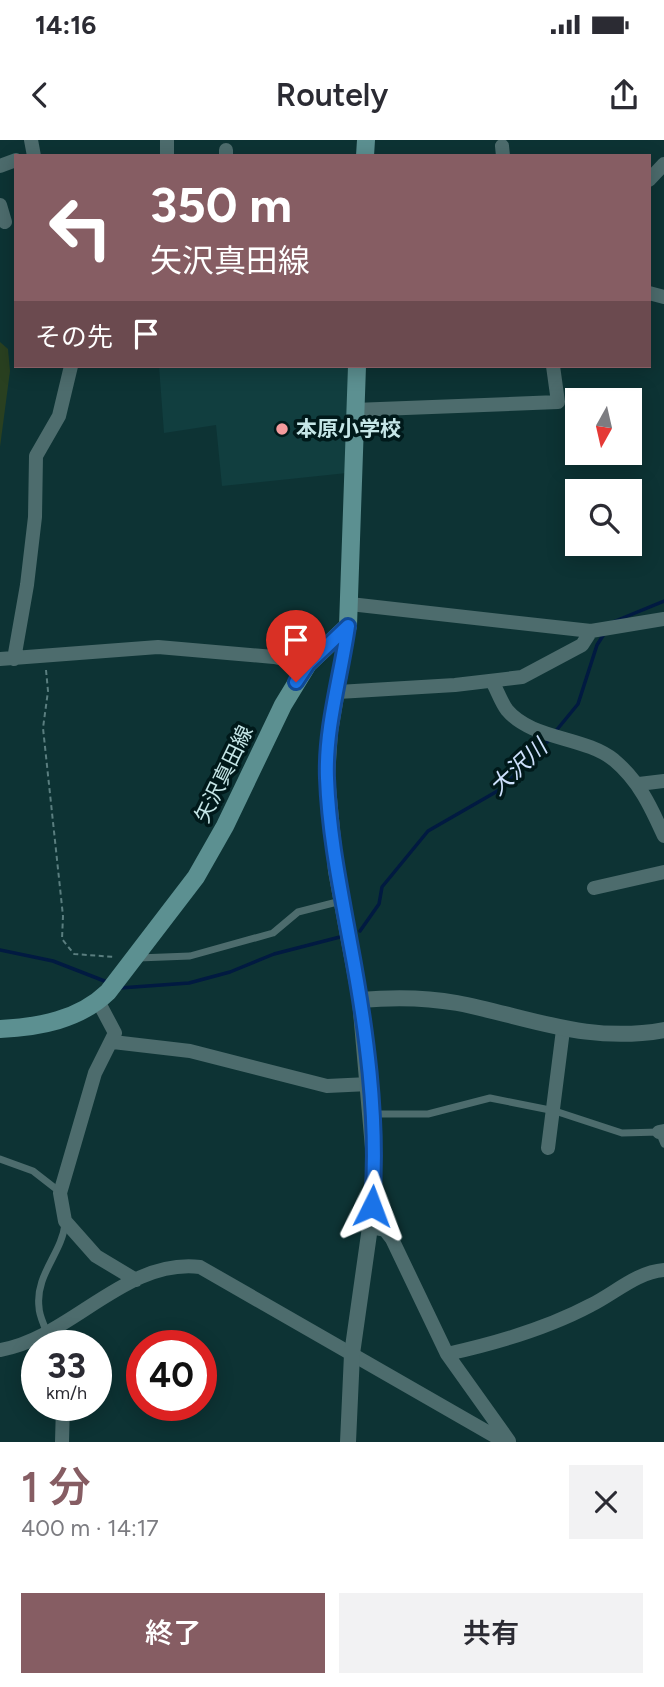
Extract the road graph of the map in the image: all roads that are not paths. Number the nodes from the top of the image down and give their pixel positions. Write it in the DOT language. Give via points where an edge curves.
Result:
graph roads {
  1 [pos="664,164"];
  2 [pos="651,178"];
  3 [pos="0,205"];
  4 [pos="5,222"];
  5 [pos="70,368"];
  6 [pos="357,368"];
  7 [pos="553,368"];
  8 [pos="354,410"];
  9 [pos="350,604"];
  10 [pos="664,619"];
  11 [pos="348,626"];
  12 [pos="591,631"];
  13 [pos="7,659"];
  14 [pos="308,664"];
  15 [pos="492,681"];
  16 [pos="338,692"];
  17 [pos="664,781"];
  18 [pos="639,784"];
  19 [pos="663,830"];
  20 [pos="664,872"];
  21 [pos="594,888"];
  22 [pos="341,900"];
  23 [pos="137,958"];
  24 [pos="360,1000"];
  25 [pos="98,1002"];
  26 [pos="0,1029"];
  27 [pos="563,1030"];
  28 [pos="664,1030"];
  29 [pos="113,1042"];
  30 [pos="369,1084"];
  31 [pos="555,1111"];
  32 [pos="372,1114"];
  33 [pos="662,1135"];
  34 [pos="548,1149"];
  35 [pos="0,1159"];
  36 [pos="60,1193"];
  37 [pos="65,1221"];
  38 [pos="370,1227"];
  39 [pos="664,1270"];
  40 [pos="136,1280"];
  41 [pos="46,1330"];
  42 [pos="61,1330"];
  43 [pos="21,1347"];
  44 [pos="0,1350"];
  45 [pos="352,1354"];
  46 [pos="447,1354"];
  47 [pos="63,1421"];
  48 [pos="62,1442"];
  49 [pos="348,1442"];
  50 [pos="508,1442"];
  1 -- 2 [label="street"];
  3 -- 4 [label="street"];
  5 -- 13 [label="street" via="58,415 36,456 33,530"];
  6 -- 8 [label="main road"];
  7 -- 8 [label="street" via="558,402"];
  8 -- 9 [label="main road"];
  9 -- 11 [label="main road"];
  9 -- 12 [label="street"];
  10 -- 12 [label="street"];
  11 -- 14 [label="main road, 矢沢真田線"];
  11 -- 16 [label="street"];
  12 -- 15 [label="street" via="582,645 522,677"];
  13 -- 14 [label="street" via="158,647"];
  14 -- 23 [label="main road, 矢沢真田線" via="196,877"];
  15 -- 16 [label="street"];
  15 -- 18 [label="street" via="508,711 530,726 612,758"];
  16 -- 22 [label="street" via="327,777"];
  17 -- 18 [label="street"];
  18 -- 19 [label="street"];
  20 -- 21 [label="street"];
  22 -- 23 [label="lane" via="298,912 273,933 190,956"];
  22 -- 24 [label="street"];
  23 -- 25 [label="main road, 矢沢真田線"];
  24 -- 27 [label="street" via="422,998"];
  24 -- 30 [label="street"];
  25 -- 26 [label="main road, 矢沢真田線" via="57,1022"];
  25 -- 29 [label="street" via="114,1027"];
  27 -- 28 [label="street" via="618,1034"];
  27 -- 31 [label="street"];
  29 -- 30 [label="street" via="190,1051 327,1086"];
  29 -- 36 [label="street" via="95,1073"];
  30 -- 32 [label="street"];
  31 -- 32 [label="lane" via="490,1098 428,1114"];
  31 -- 33 [label="lane" via="622,1133"];
  31 -- 34 [label="street"];
  32 -- 38 [label="street"];
  35 -- 36 [label="lane" via="33,1171"];
  36 -- 37 [label="street"];
  37 -- 40 [label="street" via="96,1256"];
  37 -- 41 [label="lane" via="64,1238 42,1278 38,1308"];
  38 -- 45 [label="street"];
  38 -- 46 [label="street" via="385,1230 392,1239"];
  39 -- 46 [label="street" via="643,1275 590,1306 503,1342"];
  40 -- 42 [label="street"];
  40 -- 45 [label="street" via="176,1264 200,1267"];
  43 -- 44 [label="street"];
  45 -- 49 [label="street"];
  45 -- 50 [label="street"];
  46 -- 50 [label="street"];
  47 -- 48 [label="street"];
}
